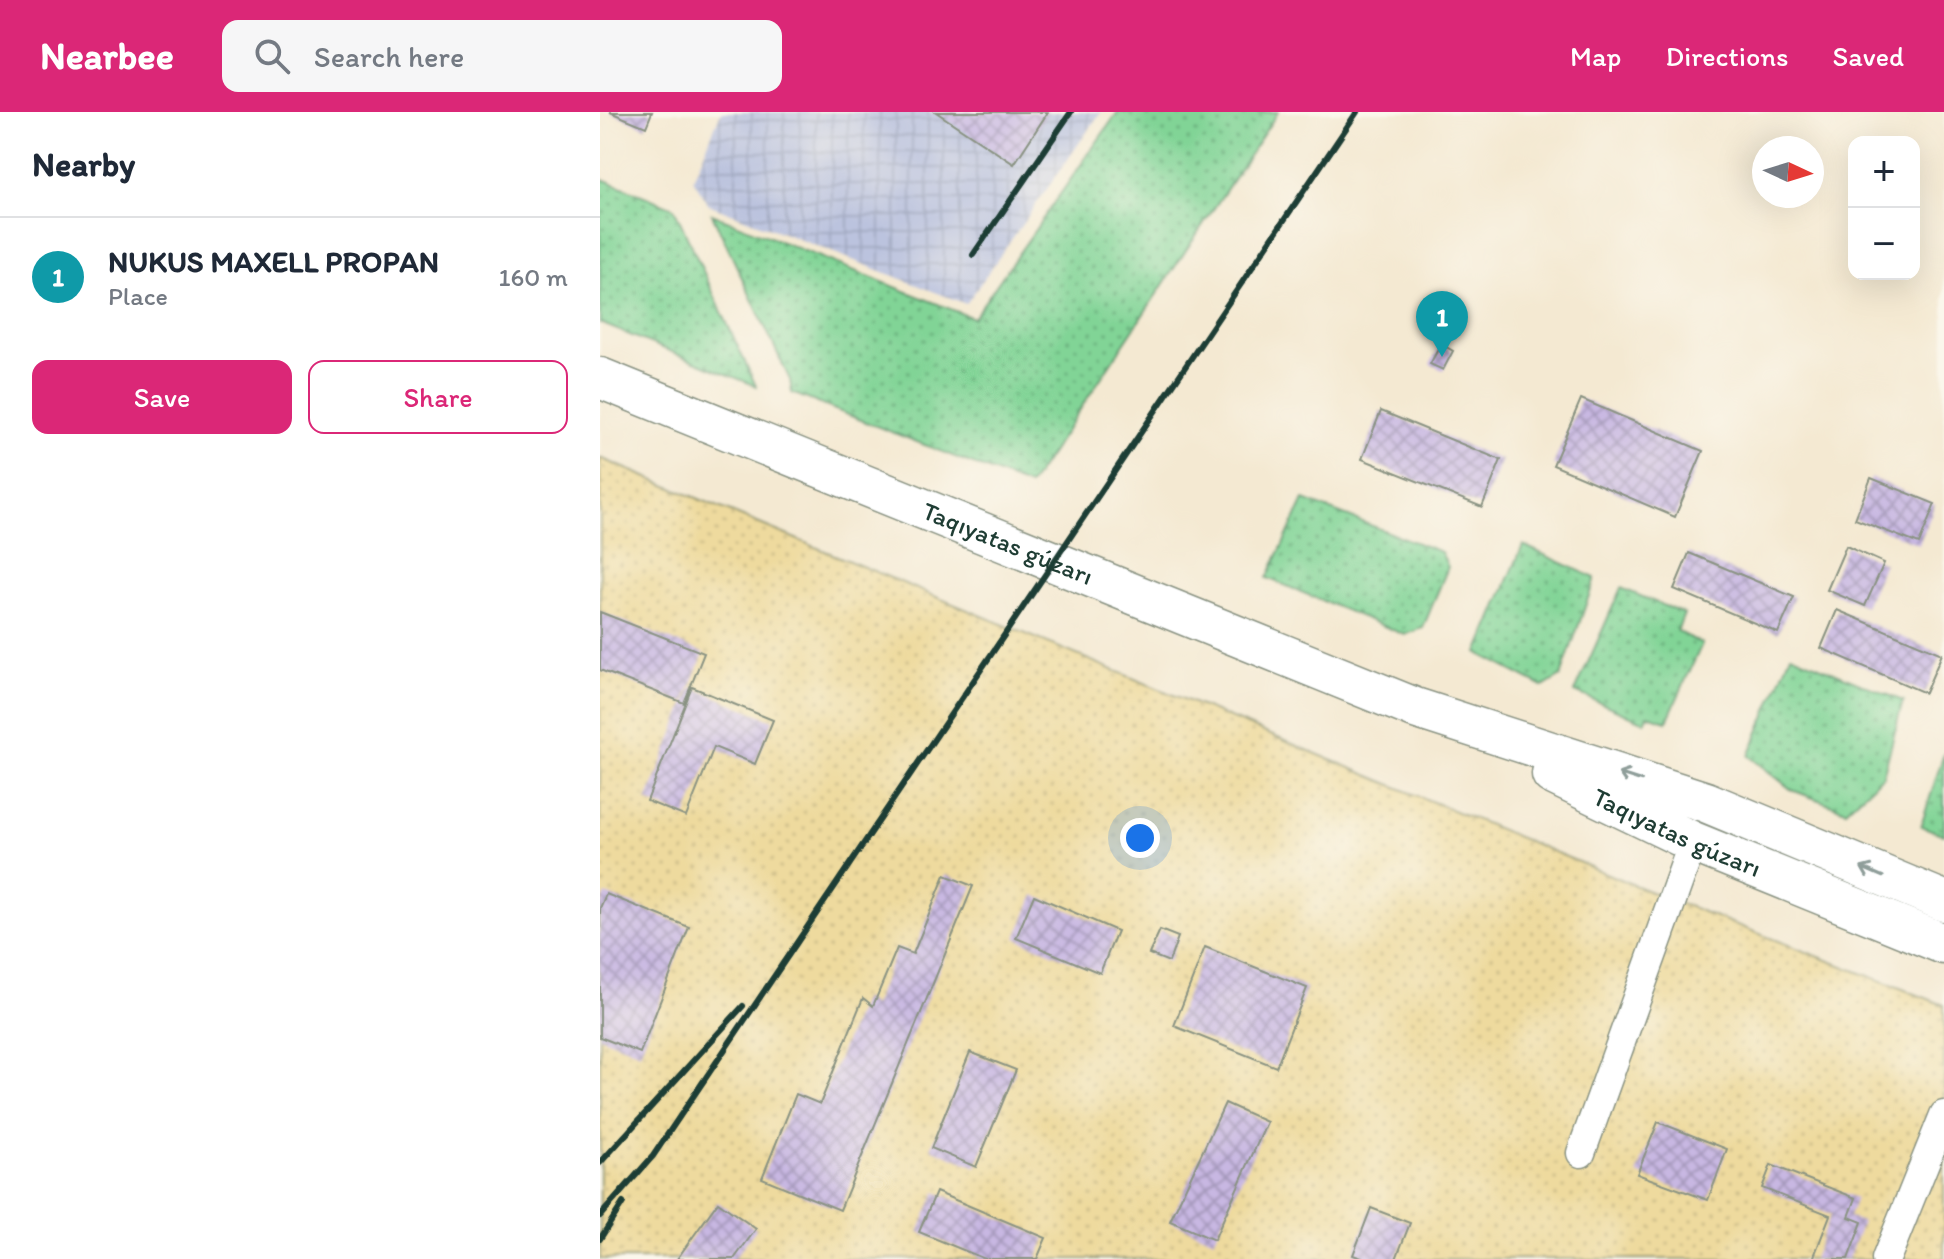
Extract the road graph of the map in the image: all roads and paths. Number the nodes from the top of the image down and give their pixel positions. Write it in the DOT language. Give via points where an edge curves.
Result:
graph roads {
  1 [pos="600,378"];
  2 [pos="1415,708"];
  3 [pos="1693,842"];
  4 [pos="1944,901"];
  5 [pos="1944,944"];
  6 [pos="1944,1115"];
  7 [pos="1581,1153"];
  8 [pos="1886,1259"];
  1 -- 2 [label="highway, Taqıyatas gúzarı"];
  2 -- 3 [label="highway, Taqıyatas gúzarı"];
  4 -- 2 [label="highway, Taqıyatas gúzarı, one-way" via="1706,802"];
  3 -- 5 [label="highway, Taqıyatas gúzarı"];
  3 -- 7 [label="lane"];
  6 -- 8 [label="lane"];
}
